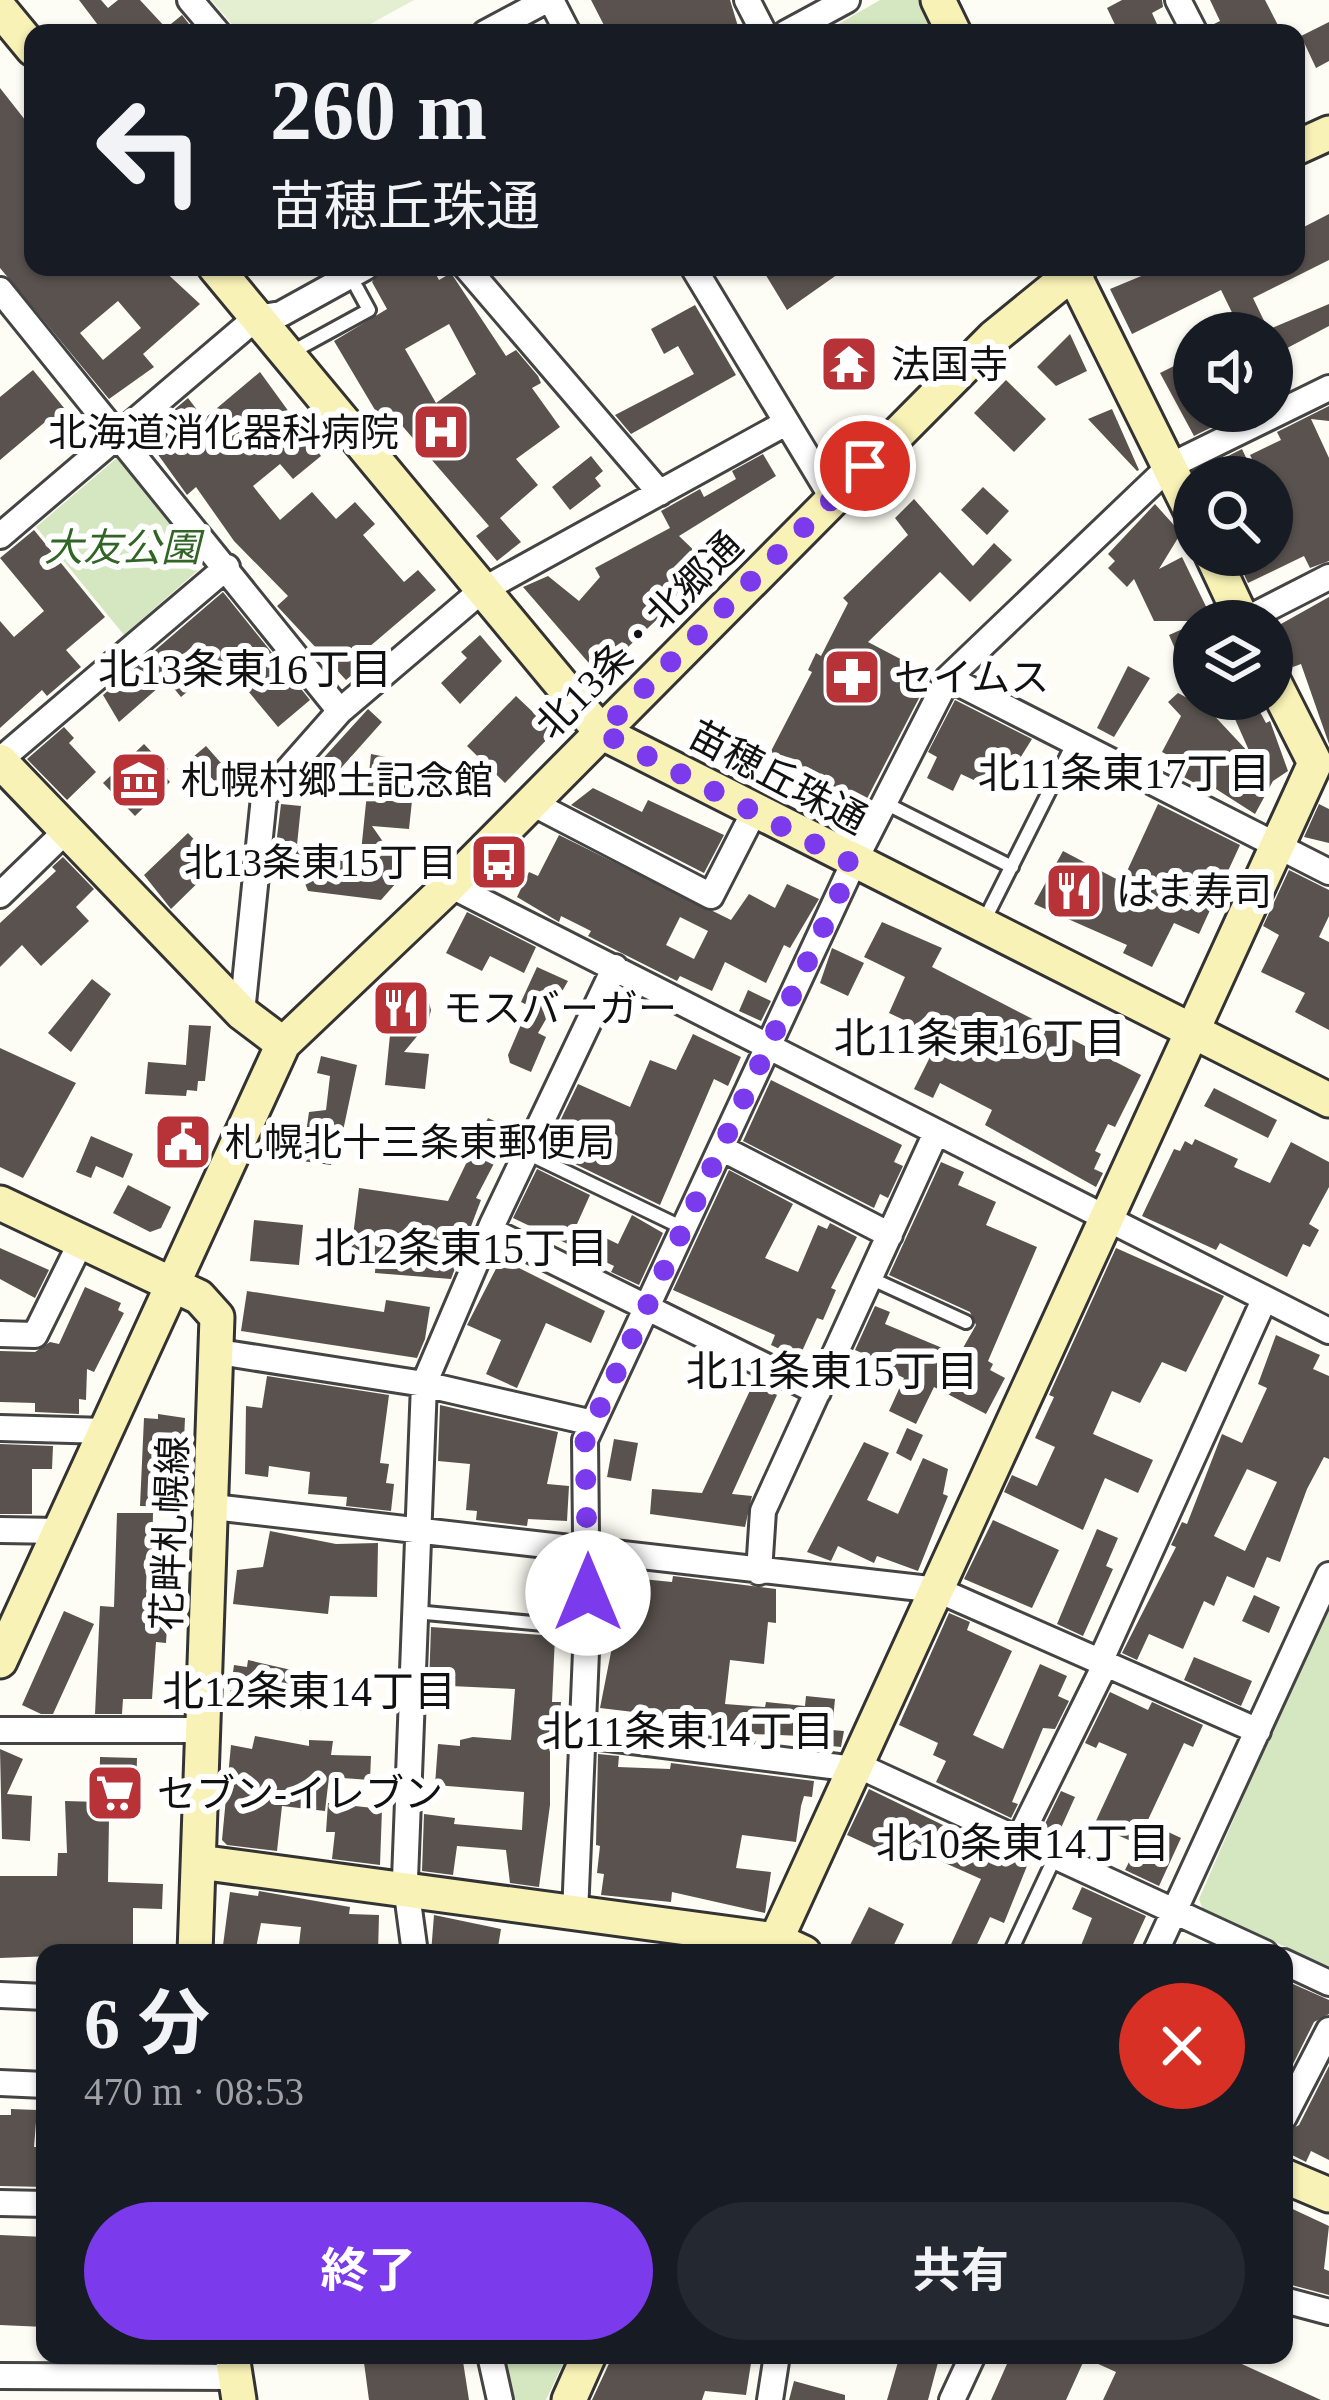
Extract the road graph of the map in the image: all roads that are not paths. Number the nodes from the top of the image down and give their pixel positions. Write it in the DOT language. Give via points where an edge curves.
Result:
graph roads {
  1 [pos="190,0"];
  2 [pos="549,0"];
  3 [pos="847,0"];
  4 [pos="0,9"];
  5 [pos="210,24"];
  6 [pos="502,24"];
  7 [pos="803,24"];
  8 [pos="24,38"];
  9 [pos="222,276"];
  10 [pos="474,276"];
  11 [pos="698,276"];
  12 [pos="1065,276"];
  13 [pos="1078,276"];
  14 [pos="362,277"];
  15 [pos="0,290"];
  16 [pos="256,318"];
  17 [pos="287,354"];
  18 [pos="1329,388"];
  19 [pos="784,424"];
  20 [pos="119,434"];
  21 [pos="1170,466"];
  22 [pos="1173,472"];
  23 [pos="660,493"];
  24 [pos="833,499"];
  25 [pos="0,536"];
  26 [pos="227,567"];
  27 [pos="1329,577"];
  28 [pos="481,591"];
  29 [pos="1284,600"];
  30 [pos="948,678"];
  31 [pos="340,711"];
  32 [pos="1293,713"];
  33 [pos="601,732"];
  34 [pos="1074,742"];
  35 [pos="0,760"];
  36 [pos="1322,761"];
  37 [pos="884,802"];
  38 [pos="532,803"];
  39 [pos="755,810"];
  40 [pos="68,829"];
  41 [pos="1278,846"];
  42 [pos="853,864"];
  43 [pos="1012,867"];
  44 [pos="1329,872"];
  45 [pos="450,885"];
  46 [pos="0,895"];
  47 [pos="981,927"];
  48 [pos="615,967"];
  49 [pos="242,1012"];
  50 [pos="1193,1031"];
  51 [pos="283,1044"];
  52 [pos="769,1048"];
  53 [pos="1329,1100"];
  54 [pos="935,1135"];
  55 [pos="723,1148"];
  56 [pos="526,1152"];
  57 [pos="0,1203"];
  58 [pos="1108,1218"];
  59 [pos="685,1228"];
  60 [pos="490,1230"];
  61 [pos="890,1235"];
  62 [pos="81,1242"];
  63 [pos="870,1278"];
  64 [pos="173,1285"];
  65 [pos="1264,1300"];
  66 [pos="648,1307"];
  67 [pos="966,1322"];
  68 [pos="1329,1331"];
  69 [pos="0,1334"];
  70 [pos="219,1352"];
  71 [pos="424,1384"];
  72 [pos="818,1392"];
  73 [pos="592,1423"];
  74 [pos="0,1428"];
  75 [pos="106,1431"];
  76 [pos="212,1507"];
  77 [pos="0,1529"];
  78 [pos="417,1530"];
  79 [pos="60,1531"];
  80 [pos="588,1549"];
  81 [pos="759,1572"];
  82 [pos="1329,1575"];
  83 [pos="938,1590"];
  84 [pos="413,1612"];
  85 [pos="587,1628"];
  86 [pos="2,1650"];
  87 [pos="1100,1662"];
  88 [pos="0,1730"];
  89 [pos="204,1730"];
  90 [pos="1258,1731"];
  91 [pos="584,1735"];
  92 [pos="853,1769"];
  93 [pos="1018,1841"];
  94 [pos="1055,1857"];
  95 [pos="199,1862"];
  96 [pos="405,1891"];
  97 [pos="1175,1911"];
  98 [pos="575,1914"];
  99 [pos="195,1944"];
  100 [pos="414,1944"];
  101 [pos="754,1944"];
  102 [pos="786,1944"];
  103 [pos="1014,1944"];
  104 [pos="1159,1944"];
  105 [pos="1246,1944"];
  106 [pos="1293,1966"];
  107 [pos="1329,1983"];
  108 [pos="0,1994"];
  109 [pos="36,1996"];
  110 [pos="1329,2030"];
  111 [pos="0,2083"];
  112 [pos="36,2085"];
  113 [pos="1293,2100"];
  114 [pos="1293,2180"];
  115 [pos="1329,2195"];
  116 [pos="0,2204"];
  117 [pos="36,2204"];
  118 [pos="1293,2302"];
  119 [pos="1329,2312"];
  120 [pos="492,2364"];
  121 [pos="585,2364"];
  122 [pos="776,2364"];
  123 [pos="969,2364"];
  124 [pos="235,2377"];
  125 [pos="15,2384"];
  126 [pos="500,2400"];
  127 [pos="568,2400"];
  128 [pos="770,2400"];
  129 [pos="952,2400"];
  1 -- 5 [label="street"];
  2 -- 6 [label="street"];
  3 -- 7 [label="street"];
  4 -- 8 [label="street"];
  9 -- 16 [label="street, 苗穂丘珠通"];
  10 -- 23 [label="street"];
  11 -- 19 [label="street"];
  12 -- 24 [label="street, 北13条・北郷通"];
  13 -- 21 [label="street"];
  14 -- 16 [label="street"];
  14 -- 17 [label="lane" via="369,310"];
  15 -- 20 [label="street"];
  16 -- 17 [label="street, 苗穂丘珠通"];
  16 -- 20 [label="street"];
  17 -- 28 [label="street, 苗穂丘珠通"];
  18 -- 21 [label="street"];
  19 -- 23 [label="street"];
  19 -- 24 [label="street"];
  20 -- 25 [label="street"];
  20 -- 26 [label="street"];
  21 -- 22 [label="street"];
  21 -- 30 [label="street"];
  23 -- 28 [label="street"];
  24 -- 33 [label="street, 北13条・北郷通"];
  26 -- 31 [label="street"];
  26 -- 35 [label="street"];
  27 -- 29 [label="street"];
  28 -- 31 [label="street"];
  28 -- 33 [label="street, 苗穂丘珠通"];
  30 -- 34 [label="street"];
  30 -- 37 [label="street"];
  31 -- 49 [label="street" via="264,797"];
  32 -- 36 [label="street"];
  33 -- 38 [label="street, 北13条・北郷通"];
  33 -- 39 [label="street, 苗穂丘珠通"];
  34 -- 41 [label="street"];
  34 -- 43 [label="lane"];
  35 -- 40 [label="street"];
  36 -- 41 [label="street"];
  37 -- 42 [label="street"];
  37 -- 43 [label="lane"];
  38 -- 39 [label="street" via="711,896"];
  38 -- 45 [label="street, 北13条・北郷通"];
  39 -- 42 [label="street, 苗穂丘珠通"];
  40 -- 46 [label="street"];
  40 -- 49 [label="street"];
  41 -- 44 [label="street"];
  41 -- 50 [label="street"];
  42 -- 47 [label="street, 苗穂丘珠通"];
  42 -- 52 [label="street"];
  43 -- 47 [label="lane"];
  45 -- 48 [label="street"];
  45 -- 51 [label="street, 北13条・北郷通"];
  47 -- 50 [label="street, 苗穂丘珠通"];
  48 -- 52 [label="street"];
  48 -- 56 [label="street"];
  49 -- 51 [label="street"];
  50 -- 53 [label="street, 苗穂丘珠通"];
  50 -- 58 [label="street"];
  51 -- 64 [label="street, 北13条・北郷通"];
  52 -- 54 [label="street"];
  52 -- 55 [label="street"];
  54 -- 58 [label="street"];
  54 -- 61 [label="street"];
  55 -- 59 [label="street"];
  55 -- 61 [label="street"];
  56 -- 59 [label="lane"];
  56 -- 60 [label="street"];
  57 -- 62 [label="street"];
  58 -- 65 [label="street"];
  58 -- 83 [label="street"];
  59 -- 66 [label="street"];
  60 -- 66 [label="street"];
  60 -- 71 [label="street"];
  61 -- 63 [label="street"];
  62 -- 64 [label="street"];
  62 -- 69 [label="street" via="35,1335"];
  63 -- 67 [label="lane"];
  63 -- 72 [label="street"];
  64 -- 70 [label="street, 花畔札幌線" via="218,1317"];
  64 -- 75 [label="street, 北13条・北郷通"];
  65 -- 68 [label="street"];
  65 -- 87 [label="street"];
  66 -- 72 [label="street"];
  66 -- 73 [label="street"];
  70 -- 71 [label="street"];
  70 -- 76 [label="street, 花畔札幌線"];
  71 -- 73 [label="street"];
  71 -- 78 [label="street"];
  72 -- 81 [label="street" via="763,1511"];
  73 -- 80 [label="street" via="585,1440"];
  74 -- 75 [label="street"];
  75 -- 79 [label="street, 北13条・北郷通"];
  76 -- 78 [label="street"];
  76 -- 89 [label="street, 花畔札幌線"];
  77 -- 79 [label="street"];
  78 -- 80 [label="street"];
  78 -- 84 [label="street"];
  79 -- 86 [label="street, 北13条・北郷通"];
  80 -- 81 [label="street"];
  80 -- 85 [label="street"];
  81 -- 83 [label="street"];
  82 -- 90 [label="street"];
  83 -- 87 [label="street"];
  83 -- 92 [label="street"];
  84 -- 85 [label="lane"];
  84 -- 96 [label="street"];
  85 -- 91 [label="street"];
  87 -- 90 [label="street"];
  87 -- 93 [label="street"];
  88 -- 89 [label="street"];
  89 -- 95 [label="street, 花畔札幌線"];
  90 -- 97 [label="street"];
  91 -- 92 [label="street"];
  91 -- 98 [label="street"];
  92 -- 93 [label="street"];
  92 -- 102 [label="street"];
  93 -- 94 [label="street"];
  94 -- 97 [label="street"];
  94 -- 103 [label="lane"];
  95 -- 96 [label="street"];
  95 -- 99 [label="street, 花畔札幌線"];
  96 -- 98 [label="street"];
  96 -- 100 [label="street"];
  97 -- 104 [label="street"];
  97 -- 105 [label="street"];
  98 -- 101 [label="street"];
  106 -- 107 [label="street"];
  108 -- 109 [label="street"];
  110 -- 113 [label="street"];
  111 -- 112 [label="street"];
  114 -- 115 [label="street"];
  116 -- 117 [label="street"];
  118 -- 119 [label="street"];
  120 -- 126 [label="street"];
  121 -- 127 [label="street"];
  122 -- 128 [label="street"];
  123 -- 129 [label="street"];
  124 -- 125 [label="street"];
}
